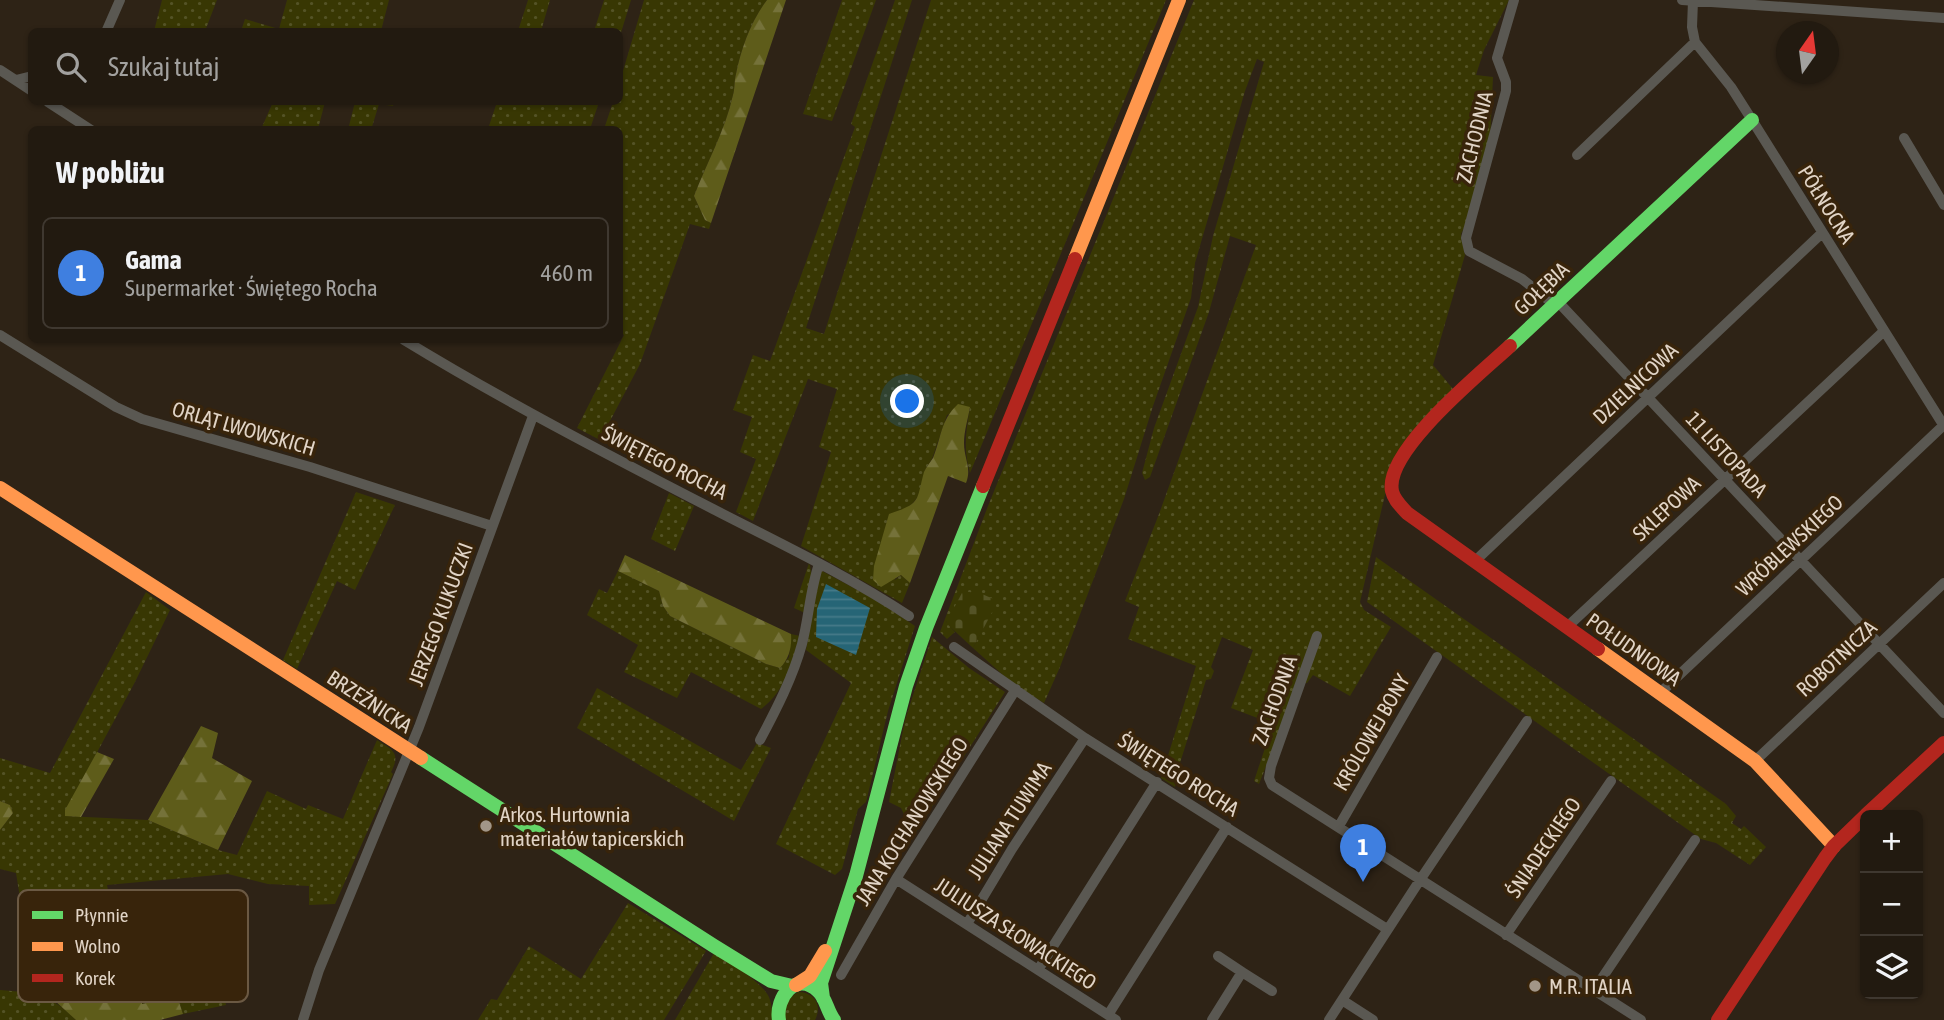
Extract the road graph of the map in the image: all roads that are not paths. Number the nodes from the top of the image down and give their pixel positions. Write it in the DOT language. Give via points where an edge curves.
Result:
graph roads {
  1 [pos="120,0"];
  2 [pos="1179,0"];
  3 [pos="1514,0"];
  4 [pos="1682,0"];
  5 [pos="1693,1"];
  6 [pos="1944,18"];
  7 [pos="108,28"];
  8 [pos="1695,42"];
  9 [pos="28,76"];
  10 [pos="6,77"];
  11 [pos="28,89"];
  12 [pos="53,105"];
  13 [pos="1752,120"];
  14 [pos="85,126"];
  15 [pos="1904,138"];
  16 [pos="1577,155"];
  17 [pos="1944,205"];
  18 [pos="1822,233"];
  19 [pos="1467,245"];
  20 [pos="1557,303"];
  21 [pos="1884,331"];
  22 [pos="0,335"];
  23 [pos="409,343"];
  24 [pos="1648,398"];
  25 [pos="533,416"];
  26 [pos="1944,425"];
  27 [pos="1724,479"];
  28 [pos="0,488"];
  29 [pos="1396,504"];
  30 [pos="492,526"];
  31 [pos="1800,560"];
  32 [pos="1474,562"];
  33 [pos="819,564"];
  34 [pos="1944,583"];
  35 [pos="909,615"];
  36 [pos="1567,627"];
  37 [pos="1317,636"];
  38 [pos="1879,643"];
  39 [pos="954,647"];
  40 [pos="1437,657"];
  41 [pos="1016,689"];
  42 [pos="1660,693"];
  43 [pos="1944,713"];
  44 [pos="1527,721"];
  45 [pos="1085,738"];
  46 [pos="760,740"];
  47 [pos="1944,743"];
  48 [pos="408,750"];
  49 [pos="1755,761"];
  50 [pos="1611,780"];
  51 [pos="1157,782"];
  52 [pos="1872,810"];
  53 [pos="1860,822"];
  54 [pos="1339,826"];
  55 [pos="1227,827"];
  56 [pos="1695,840"];
  57 [pos="1834,846"];
  58 [pos="896,879"];
  59 [pos="1420,880"];
  60 [pos="967,924"];
  61 [pos="839,926"];
  62 [pos="1387,929"];
  63 [pos="1507,935"];
  64 [pos="718,949"];
  65 [pos="1218,956"];
  66 [pos="1038,970"];
  67 [pos="1242,972"];
  68 [pos="841,975"];
  69 [pos="794,985"];
  70 [pos="1594,990"];
  71 [pos="1272,991"];
  72 [pos="1342,1000"];
  73 [pos="824,1001"];
  74 [pos="778,1013"];
  75 [pos="1112,1017"];
  76 [pos="303,1020"];
  77 [pos="823,1020"];
  78 [pos="834,1020"];
  79 [pos="1212,1020"];
  80 [pos="1329,1020"];
  81 [pos="1373,1020"];
  82 [pos="1641,1020"];
  83 [pos="1718,1020"];
  1 -- 7 [label="street"];
  2 -- 61 [label="main road" via="926,628"];
  3 -- 19 [label="street, ZACHODNIA" via="1497,58 1507,88 1465,238"];
  4 -- 5 [label="street"];
  5 -- 6 [label="street"];
  5 -- 8 [label="street"];
  8 -- 13 [label="street, PÓŁNOCNA"];
  8 -- 16 [label="street"];
  9 -- 10 [label="street"];
  10 -- 11 [label="street"];
  12 -- 14 [label="street"];
  13 -- 18 [label="street, PÓŁNOCNA"];
  13 -- 20 [label="main road, GOŁĘBIA"];
  15 -- 17 [label="street"];
  18 -- 21 [label="street, PÓŁNOCNA"];
  18 -- 24 [label="street, DZIELNICOWA"];
  19 -- 20 [label="street, 11 LISTOPADA" via="1469,251"];
  20 -- 24 [label="street, 11 LISTOPADA"];
  20 -- 29 [label="main road, GOŁĘBIA" via="1433,418 1394,468 1391,486"];
  21 -- 26 [label="street, PÓŁNOCNA"];
  21 -- 27 [label="street, SKLEPOWA"];
  22 -- 30 [label="street, ORLĄT LWOWSKICH" via="142,419"];
  23 -- 25 [label="street, ŚWIĘTEGO ROCHA"];
  24 -- 27 [label="street, 11 LISTOPADA"];
  24 -- 32 [label="street, DZIELNICOWA"];
  25 -- 30 [label="street, JERZEGO KUKUCZKI"];
  25 -- 33 [label="street, ŚWIĘTEGO ROCHA"];
  26 -- 31 [label="street, WRÓBLEWSKIEGO"];
  27 -- 31 [label="street, 11 LISTOPADA"];
  27 -- 36 [label="street, SKLEPOWA"];
  28 -- 48 [label="main road, BRZEŹNICKA"];
  29 -- 32 [label="main road, POŁUDNIOWA"];
  30 -- 48 [label="street, JERZEGO KUKUCZKI"];
  31 -- 38 [label="street, 11 LISTOPADA"];
  31 -- 42 [label="street, WRÓBLEWSKIEGO"];
  32 -- 36 [label="main road, POŁUDNIOWA"];
  33 -- 35 [label="street, ŚWIĘTEGO ROCHA"];
  33 -- 46 [label="street" via="801,647"];
  34 -- 38 [label="street, ROBOTNICZA"];
  36 -- 42 [label="main road, POŁUDNIOWA"];
  37 -- 54 [label="street, ZACHODNIA" via="1269,778 1272,785"];
  38 -- 43 [label="street, 11 LISTOPADA"];
  38 -- 49 [label="street, ROBOTNICZA"];
  39 -- 41 [label="street, ŚWIĘTEGO ROCHA"];
  40 -- 54 [label="street, KRÓLOWEJ BONY"];
  41 -- 45 [label="street, ŚWIĘTEGO ROCHA"];
  41 -- 58 [label="street, JANA KOCHANOWSKIEGO"];
  42 -- 49 [label="main road, POŁUDNIOWA"];
  44 -- 59 [label="street"];
  45 -- 51 [label="street, ŚWIĘTEGO ROCHA"];
  45 -- 60 [label="street, JULIANA TUWIMA"];
  47 -- 52 [label="main road"];
  48 -- 64 [label="main road, BRZEŹNICKA"];
  48 -- 76 [label="street, JERZEGO KUKUCZKI"];
  49 -- 57 [label="main road, POŁUDNIOWA"];
  50 -- 63 [label="street, ŚNIADECKIEGO"];
  51 -- 55 [label="street, ŚWIĘTEGO ROCHA"];
  51 -- 66 [label="street"];
  53 -- 57 [label="main road"];
  54 -- 59 [label="street"];
  55 -- 62 [label="street, ŚWIĘTEGO ROCHA"];
  55 -- 75 [label="street"];
  56 -- 70 [label="street"];
  57 -- 83 [label="main road"];
  58 -- 60 [label="street, JULIUSZA SŁOWACKIEGO"];
  58 -- 68 [label="street, JANA KOCHANOWSKIEGO"];
  59 -- 62 [label="street"];
  59 -- 63 [label="street"];
  60 -- 66 [label="street, JULIUSZA SŁOWACKIEGO"];
  61 -- 69 [label="main road" via="810,976"];
  61 -- 73 [label="main road" via="821,983"];
  62 -- 72 [label="street"];
  63 -- 70 [label="street"];
  64 -- 69 [label="main road, BRZEŹNICKA" via="771,981"];
  64 -- 74 [label="main road, BRZEŹNICKA" via="771,993"];
  65 -- 67 [label="street"];
  66 -- 75 [label="street, JULIUSZA SŁOWACKIEGO"];
  67 -- 71 [label="street"];
  67 -- 79 [label="street"];
  69 -- 73 [label="main road, BRZEŹNICKA" via="814,988"];
  69 -- 74 [label="main road" via="781,994"];
  70 -- 82 [label="street"];
  72 -- 80 [label="street"];
  72 -- 81 [label="street"];
  73 -- 77 [label="main road"];
  73 -- 78 [label="main road"];
}
